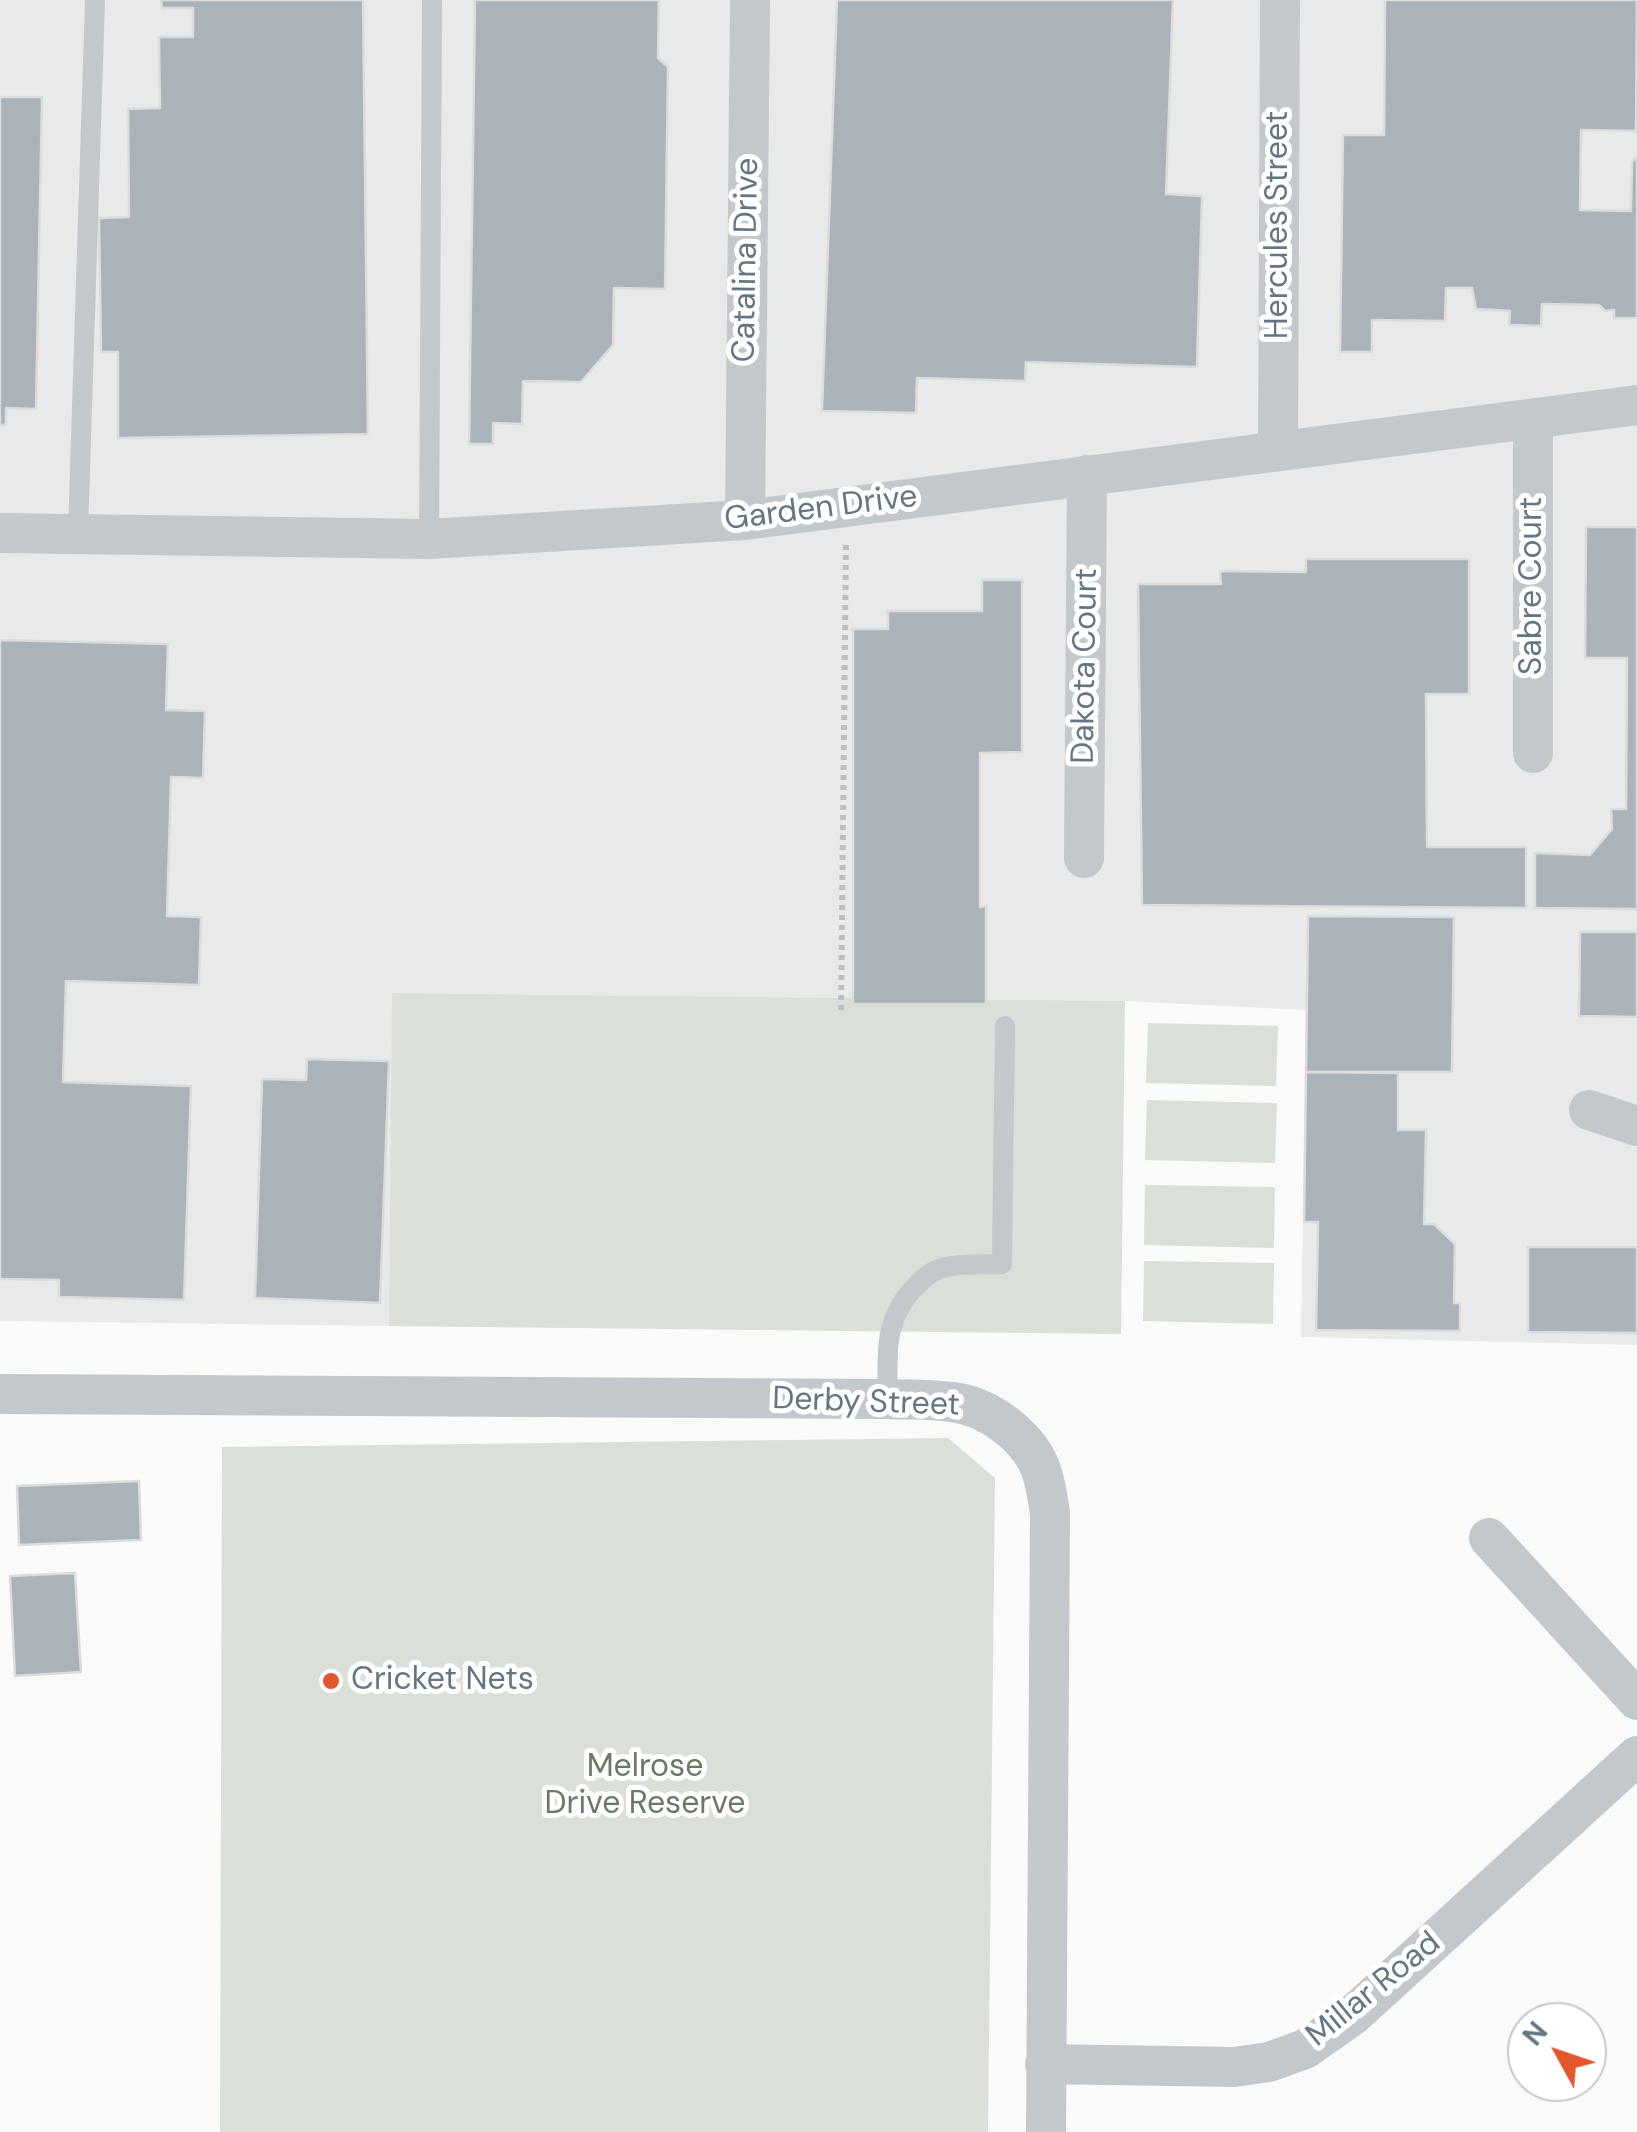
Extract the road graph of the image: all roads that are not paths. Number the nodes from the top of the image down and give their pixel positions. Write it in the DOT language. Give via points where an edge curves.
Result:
graph roads {
  1 [pos="95,0"];
  2 [pos="432,0"];
  3 [pos="750,0"];
  4 [pos="1280,0"];
  5 [pos="1637,405"];
  6 [pos="1533,420"];
  7 [pos="1278,450"];
  8 [pos="1088,474"];
  9 [pos="744,520"];
  10 [pos="0,533"];
  11 [pos="78,533"];
  12 [pos="430,539"];
  13 [pos="1533,753"];
  14 [pos="1084,858"];
  15 [pos="1005,1026"];
  16 [pos="1590,1110"];
  17 [pos="1637,1126"];
  18 [pos="0,1394"];
  19 [pos="888,1400"];
  20 [pos="1489,1538"];
  21 [pos="1637,1700"];
  22 [pos="1637,1756"];
  23 [pos="1046,2064"];
  24 [pos="1046,2132"];
  1 -- 11 [label="lane"];
  2 -- 12 [label="lane"];
  3 -- 9 [label="street, Catalina Drive"];
  4 -- 7 [label="street, Hercules Street"];
  5 -- 6 [label="street, Garden Drive"];
  6 -- 7 [label="street, Garden Drive"];
  6 -- 13 [label="street, Sabre Court"];
  7 -- 8 [label="street, Garden Drive"];
  8 -- 9 [label="street, Garden Drive"];
  8 -- 14 [label="street, Dakota Court"];
  9 -- 12 [label="street, Garden Drive"];
  10 -- 11 [label="street, Garden Drive"];
  11 -- 12 [label="street, Garden Drive"];
  15 -- 19 [label="lane" via="1002,1264 946,1266 911,1290 888,1332"];
  16 -- 17 [label="street"];
  18 -- 19 [label="street, Derby Street"];
  19 -- 23 [label="street, Derby Street" via="980,1409 1030,1449 1042,1472 1050,1512"];
  20 -- 21 [label="street"];
  22 -- 23 [label="street, Millar Road" via="1352,2016 1305,2049 1234,2067"];
  23 -- 24 [label="street, Derby Street"];
}
